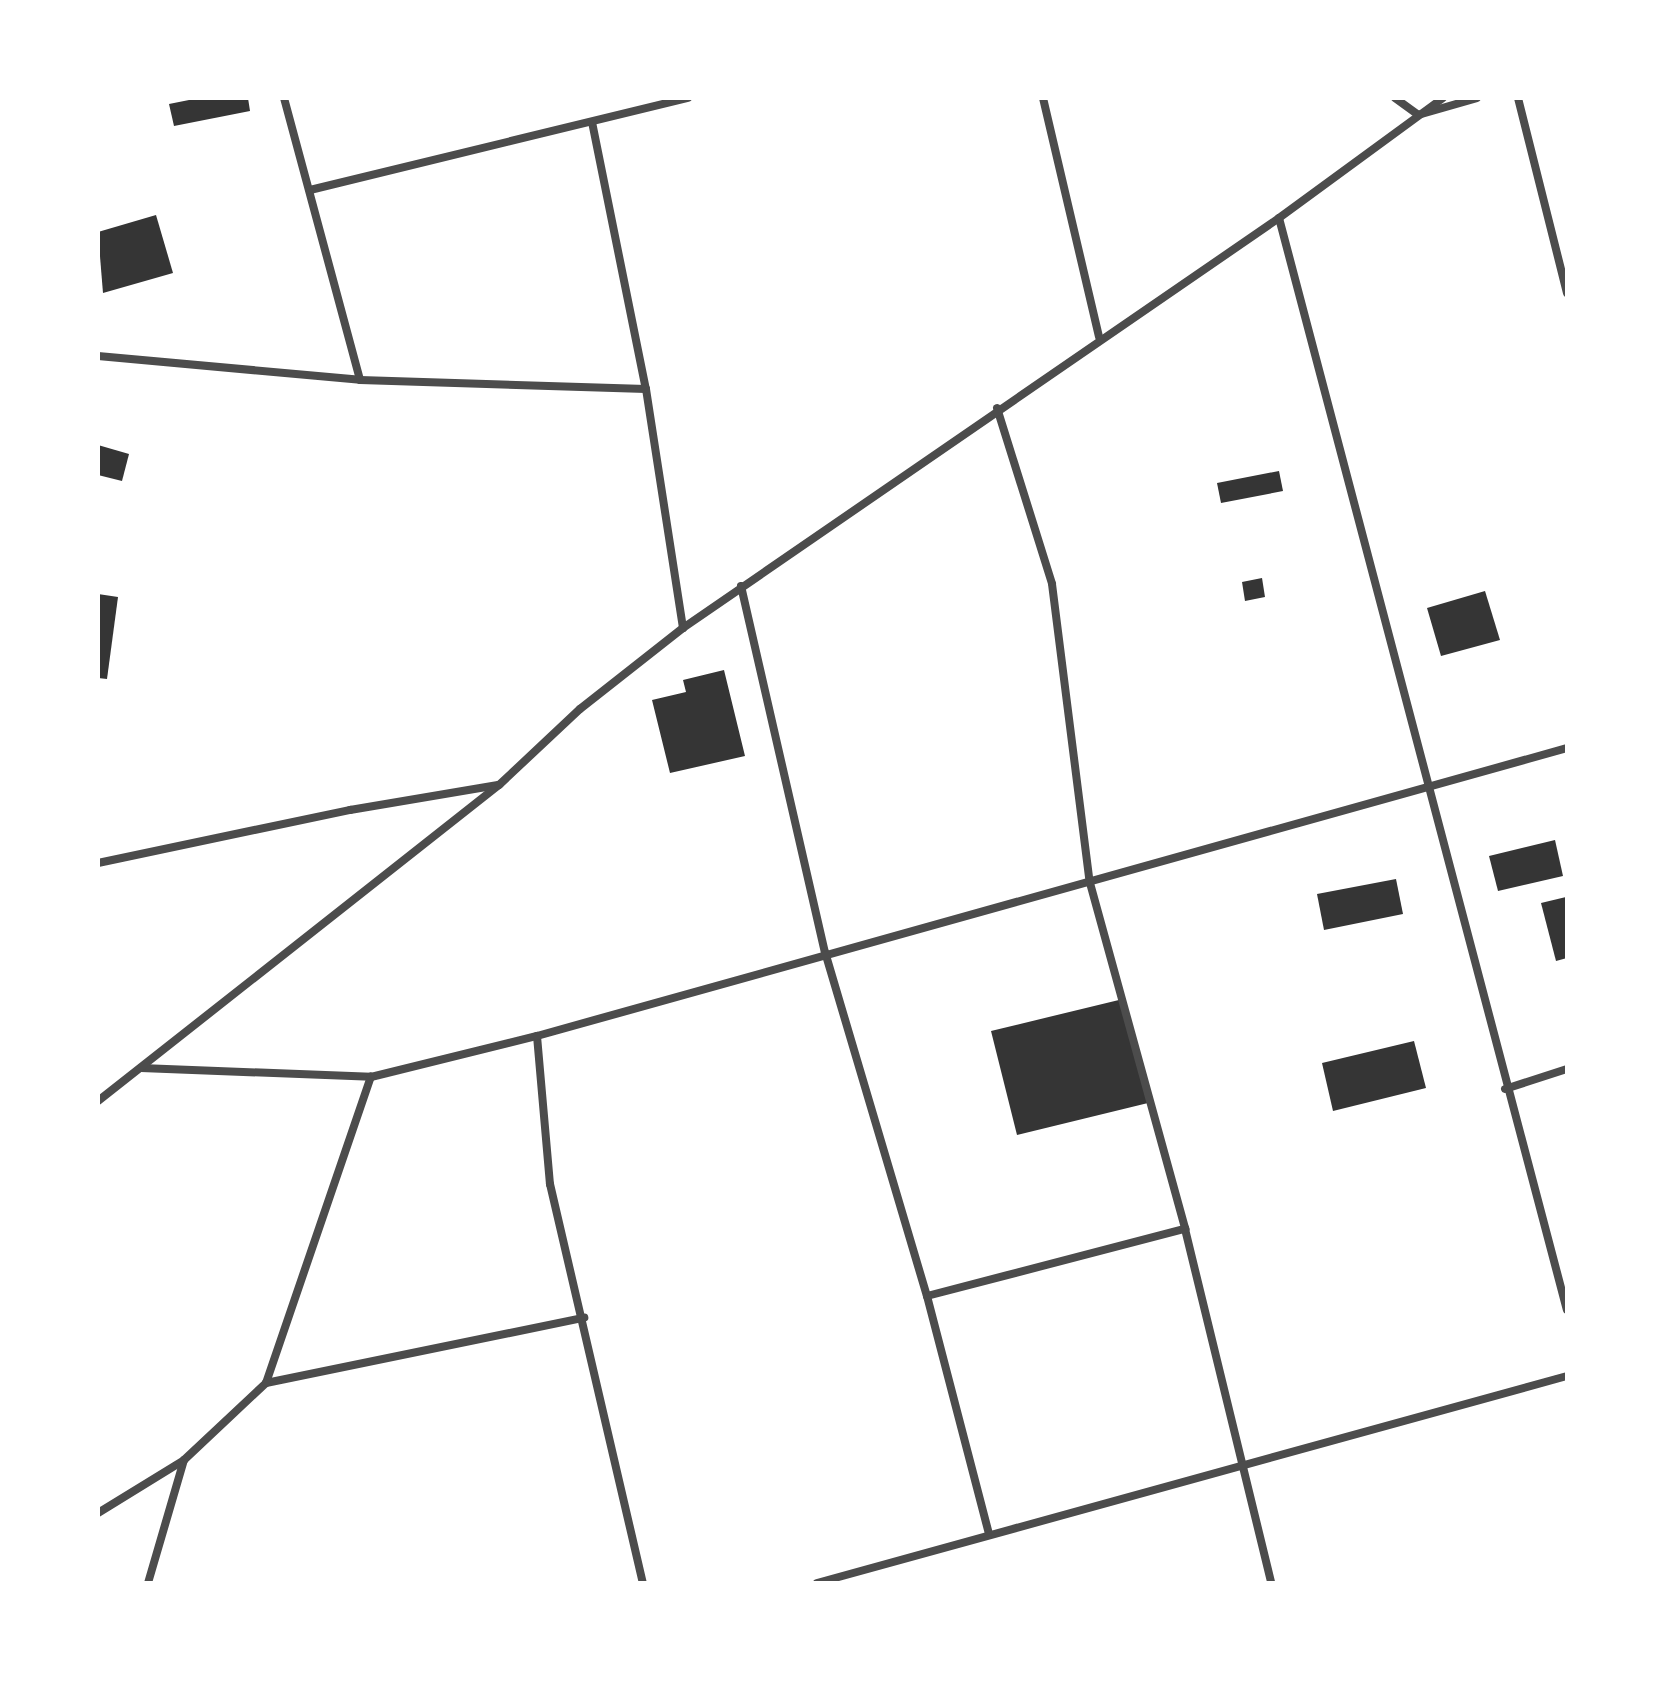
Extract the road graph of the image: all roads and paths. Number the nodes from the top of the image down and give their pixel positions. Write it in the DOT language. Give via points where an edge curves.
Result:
graph roads {
  1 [pos="284,98"];
  2 [pos="688,98"];
  3 [pos="1043,98"];
  4 [pos="1395,98"];
  5 [pos="1443,98"];
  6 [pos="1477,98"];
  7 [pos="1518,98"];
  8 [pos="1418,115"];
  9 [pos="592,122"];
  10 [pos="310,190"];
  11 [pos="1279,218"];
  12 [pos="1567,293"];
  13 [pos="1099,337"];
  14 [pos="98,356"];
  15 [pos="360,380"];
  16 [pos="646,389"];
  17 [pos="997,408"];
  18 [pos="741,586"];
  19 [pos="683,628"];
  20 [pos="1567,748"];
  21 [pos="499,785"];
  22 [pos="1431,789"];
  23 [pos="98,863"];
  24 [pos="1090,883"];
  25 [pos="825,952"];
  26 [pos="537,1036"];
  27 [pos="141,1068"];
  28 [pos="1567,1069"];
  29 [pos="371,1077"];
  30 [pos="1505,1089"];
  31 [pos="98,1101"];
  32 [pos="1185,1229"];
  33 [pos="927,1296"];
  34 [pos="1567,1310"];
  35 [pos="584,1318"];
  36 [pos="1567,1376"];
  37 [pos="266,1383"];
  38 [pos="184,1460"];
  39 [pos="1243,1465"];
  40 [pos="98,1513"];
  41 [pos="989,1534"];
  42 [pos="148,1583"];
  43 [pos="643,1583"];
  44 [pos="817,1583"];
  45 [pos="1271,1583"];
  1 -- 10 [label="street"];
  2 -- 9 [label="street"];
  3 -- 13 [label="street"];
  4 -- 8 [label="street"];
  5 -- 8 [label="street"];
  6 -- 8 [label="street"];
  7 -- 12 [label="street"];
  8 -- 11 [label="street"];
  9 -- 10 [label="street"];
  9 -- 16 [label="street"];
  10 -- 15 [label="street"];
  11 -- 13 [label="street"];
  11 -- 22 [label="street"];
  13 -- 17 [label="street"];
  14 -- 15 [label="street"];
  15 -- 16 [label="street"];
  16 -- 19 [label="street"];
  17 -- 18 [label="street"];
  17 -- 24 [label="street" via="1052,584"];
  18 -- 19 [label="street"];
  18 -- 25 [label="street"];
  19 -- 21 [label="street" via="580,709"];
  20 -- 22 [label="street"];
  21 -- 23 [label="street"];
  21 -- 27 [label="street"];
  22 -- 24 [label="street"];
  22 -- 30 [label="street"];
  24 -- 25 [label="street"];
  24 -- 32 [label="street"];
  25 -- 26 [label="street"];
  25 -- 33 [label="street"];
  26 -- 29 [label="street"];
  26 -- 35 [label="street" via="550,1184"];
  27 -- 29 [label="street"];
  27 -- 31 [label="street"];
  28 -- 30 [label="street"];
  29 -- 37 [label="street"];
  30 -- 34 [label="street"];
  32 -- 33 [label="street"];
  32 -- 39 [label="street"];
  33 -- 41 [label="street"];
  35 -- 37 [label="street"];
  35 -- 43 [label="street"];
  36 -- 39 [label="street"];
  37 -- 38 [label="street"];
  38 -- 40 [label="street"];
  38 -- 42 [label="street"];
  39 -- 41 [label="street"];
  39 -- 45 [label="street"];
  41 -- 44 [label="street"];
}
